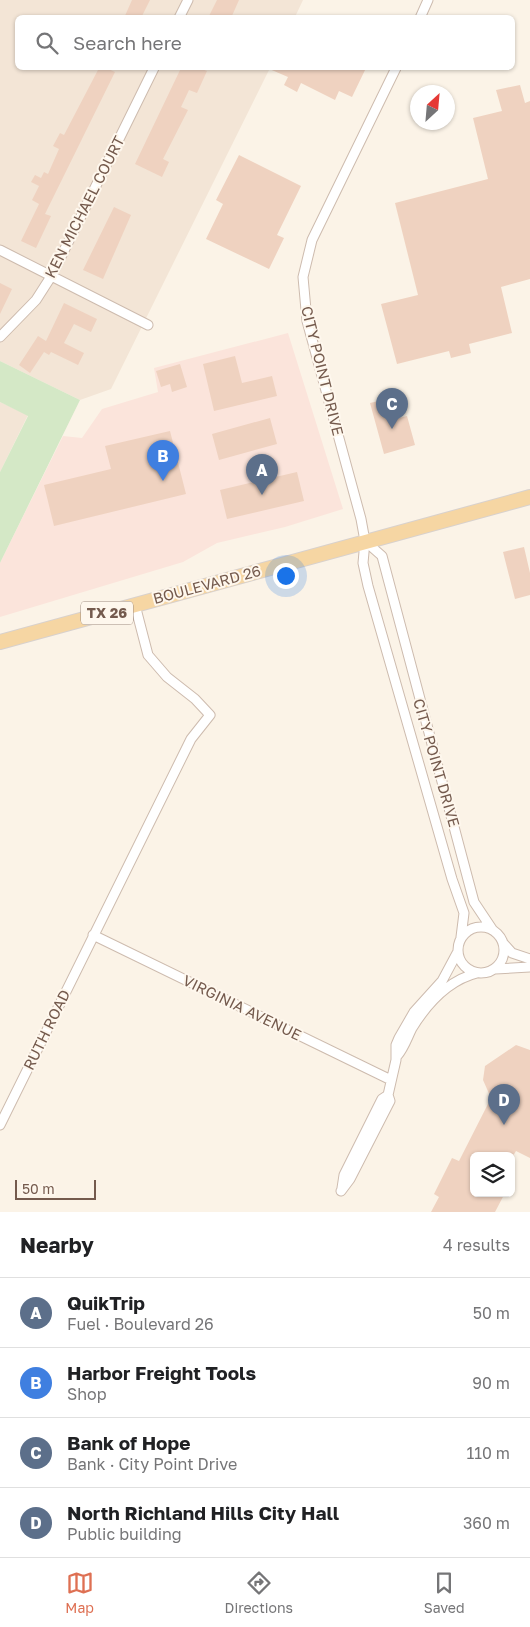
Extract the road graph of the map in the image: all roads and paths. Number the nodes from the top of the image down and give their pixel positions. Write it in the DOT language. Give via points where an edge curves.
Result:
graph roads {
  1 [pos="188,0"];
  2 [pos="428,0"];
  3 [pos="180,15"];
  4 [pos="421,15"];
  5 [pos="153,70"];
  6 [pos="395,70"];
  7 [pos="0,250"];
  8 [pos="52,276"];
  9 [pos="148,325"];
  10 [pos="0,337"];
  11 [pos="530,497"];
  12 [pos="365,541"];
  13 [pos="135,605"];
  14 [pos="0,642"];
  15 [pos="492,929"];
  16 [pos="93,935"];
  17 [pos="461,937"];
  18 [pos="503,942"];
  19 [pos="457,953"];
  20 [pos="530,959"];
  21 [pos="530,967"];
  22 [pos="495,969"];
  23 [pos="478,973"];
  24 [pos="397,1056"];
  25 [pos="392,1080"];
  26 [pos="388,1096"];
  27 [pos="0,1125"];
  1 -- 3 [label="street"];
  2 -- 4 [label="street"];
  5 -- 8 [label="street, KEN MICHAEL COURT"];
  6 -- 12 [label="street, CITY POINT DRIVE" via="312,240 303,277 306,321"];
  7 -- 8 [label="street"];
  8 -- 9 [label="street"];
  8 -- 10 [label="street, KEN MICHAEL COURT" via="36,300"];
  11 -- 12 [label="main road, BOULEVARD 26 / TX 26"];
  12 -- 13 [label="main road, BOULEVARD 26 / TX 26"];
  12 -- 15 [label="street, CITY POINT DRIVE" via="382,556 474,902"];
  12 -- 17 [label="street, CITY POINT DRIVE" via="363,563 370,595 464,913"];
  13 -- 14 [label="main road, BOULEVARD 26 / TX 26"];
  13 -- 16 [label="street, RUTH ROAD" via="148,655 167,677 196,699 210,715 190,739"];
  15 -- 17 [label="street" via="476,927"];
  15 -- 18 [label="street"];
  16 -- 25 [label="street, VIRGINIA AVENUE"];
  16 -- 27 [label="street, RUTH ROAD"];
  17 -- 19 [label="street"];
  18 -- 20 [label="street" via="512,953"];
  18 -- 22 [label="street" via="503,958"];
  19 -- 23 [label="street" via="464,967"];
  19 -- 24 [label="street" via="442,981 414,1012 403,1030 396,1045"];
  21 -- 22 [label="street"];
  22 -- 23 [label="street"];
  23 -- 24 [label="street" via="454,982 434,1000 413,1027"];
  24 -- 25 [label="street"];
  25 -- 26 [label="street"];
  26 -- 26 [label="street" via="382,1098 344,1175 341,1191 390,1101"];
}
